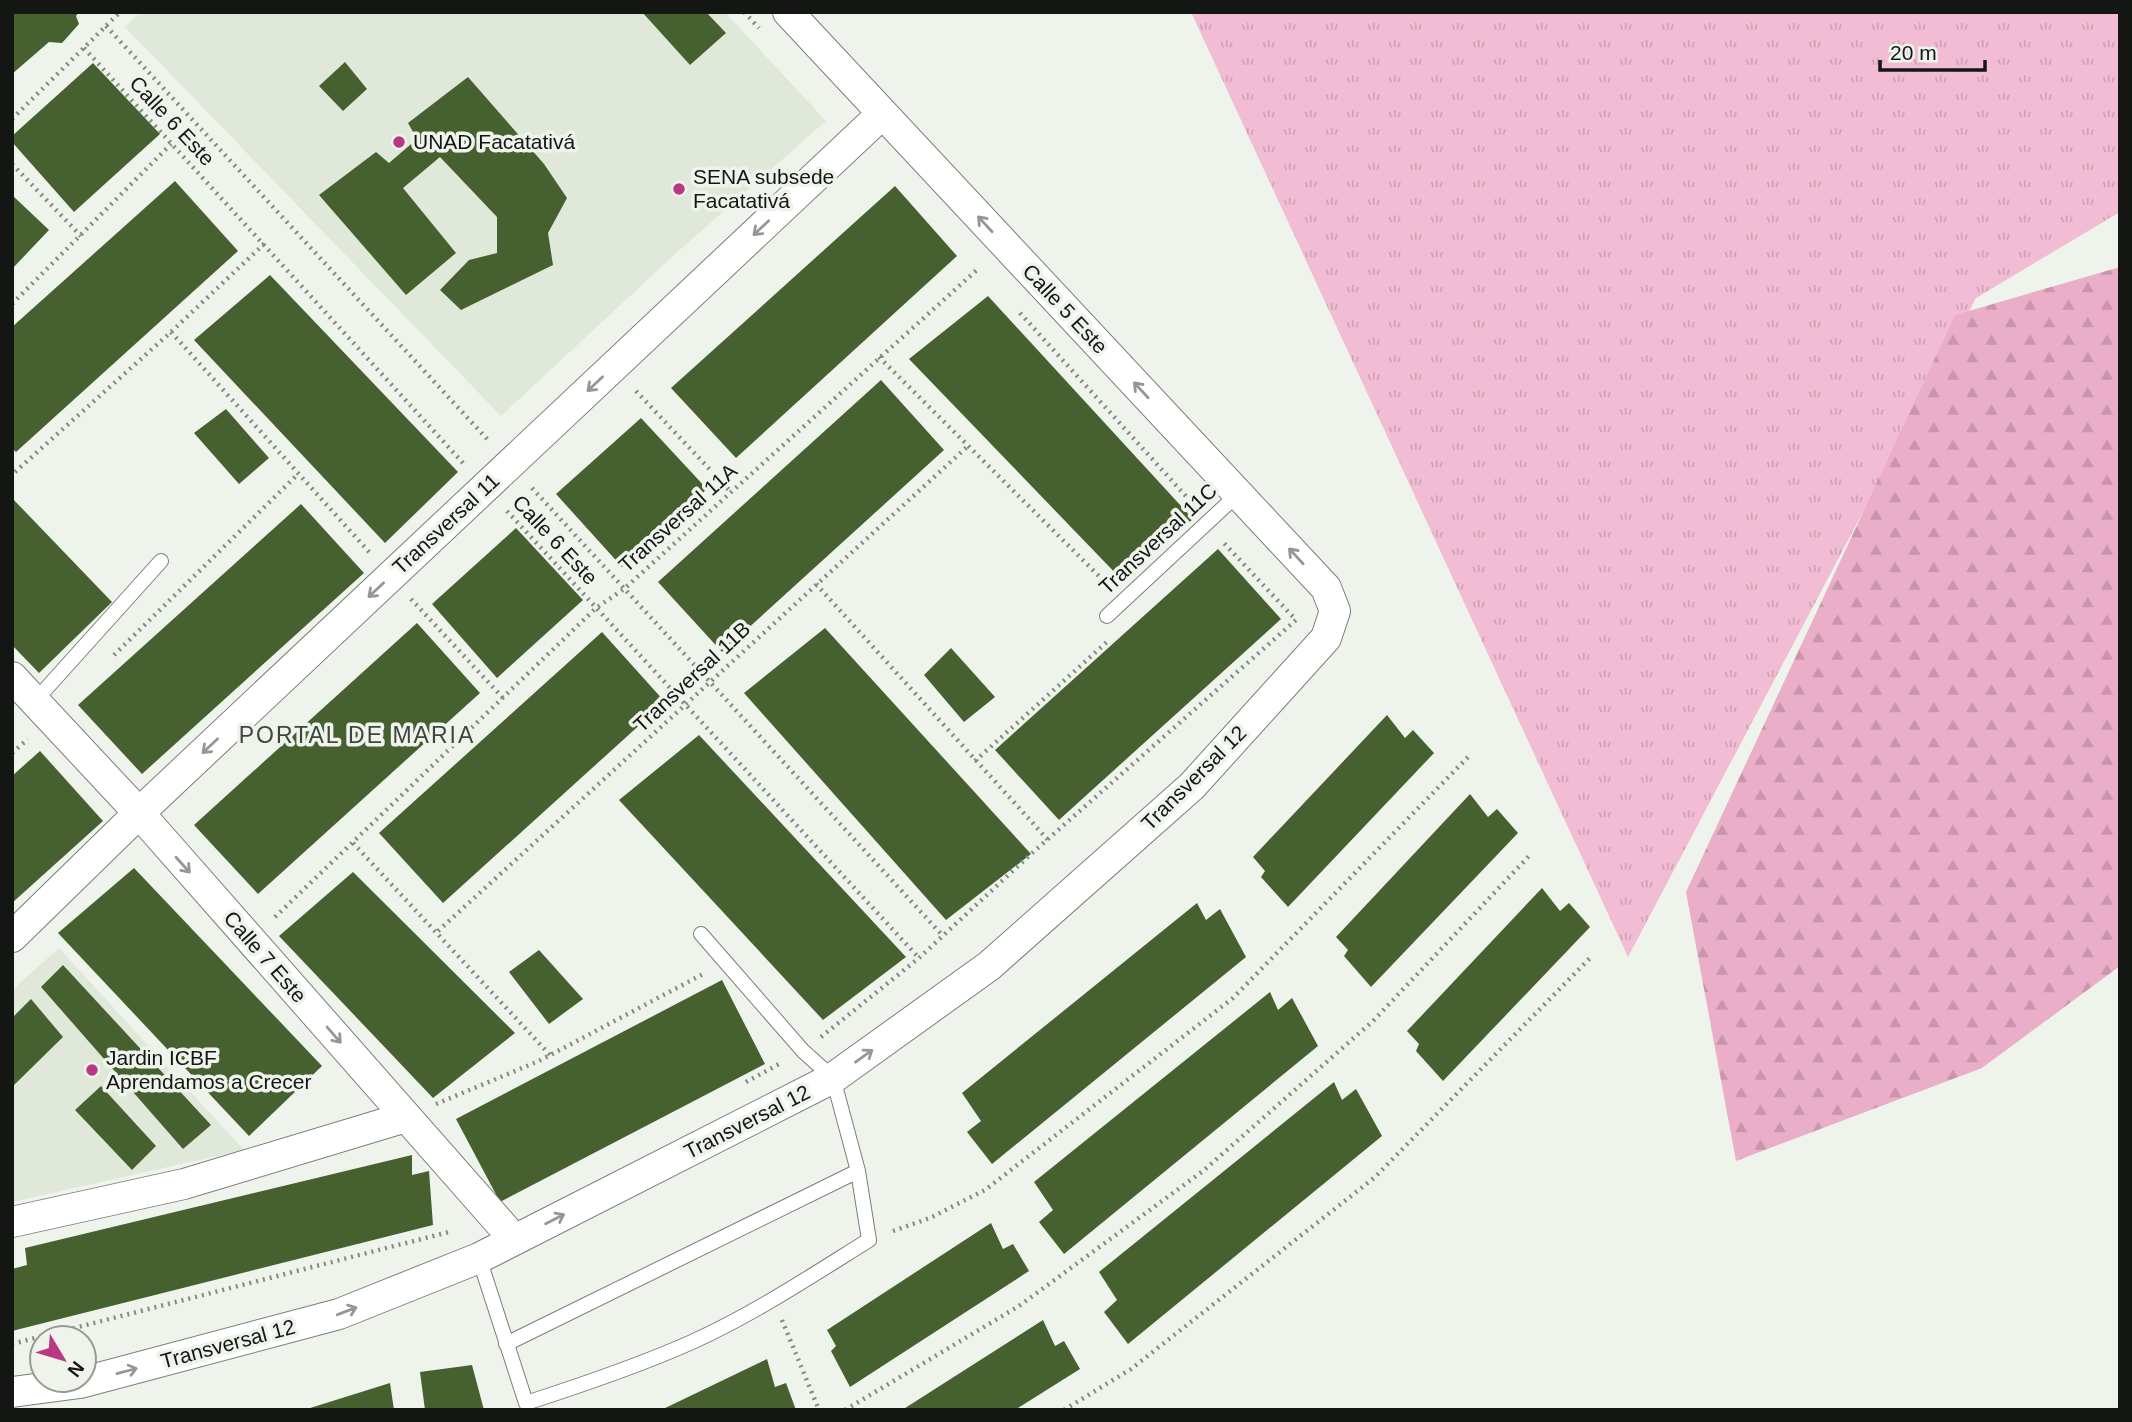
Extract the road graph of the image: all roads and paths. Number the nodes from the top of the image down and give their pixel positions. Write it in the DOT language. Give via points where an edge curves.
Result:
graph roads {
  1 [pos="120,12"];
  2 [pos="744,12"];
  3 [pos="788,12"];
  4 [pos="761,31"];
  5 [pos="84,48"];
  6 [pos="882,114"];
  7 [pos="12,119"];
  8 [pos="171,144"];
  9 [pos="12,164"];
  10 [pos="81,236"];
  11 [pos="265,243"];
  12 [pos="970,257"];
  13 [pos="979,268"];
  14 [pos="988,278"];
  15 [pos="12,304"];
  16 [pos="1016,308"];
  17 [pos="172,332"];
  18 [pos="879,357"];
  19 [pos="613,367"];
  20 [pos="968,446"];
  21 [pos="15,472"];
  22 [pos="298,474"];
  23 [pos="485,487"];
  24 [pos="731,492"];
  25 [pos="1238,494"];
  26 [pos="1209,520"];
  27 [pos="1221,540"];
  28 [pos="1210,549"];
  29 [pos="161,561"];
  30 [pos="390,576"];
  31 [pos="816,584"];
  32 [pos="1123,600"];
  33 [pos="596,608"];
  34 [pos="1335,611"];
  35 [pos="1107,616"];
  36 [pos="1118,632"];
  37 [pos="110,659"];
  38 [pos="12,677"];
  39 [pos="503,698"];
  40 [pos="686,705"];
  41 [pos="42,709"];
  42 [pos="12,754"];
  43 [pos="1468,757"];
  44 [pos="975,761"];
  45 [pos="139,813"];
  46 [pos="1049,841"];
  47 [pos="353,843"];
  48 [pos="1530,855"];
  49 [pos="438,931"];
  50 [pos="701,934"];
  51 [pos="12,937"];
  52 [pos="251,941"];
  53 [pos="1591,957"];
  54 [pos="919,958"];
  55 [pos="725,962"];
  56 [pos="803,1051"];
  57 [pos="550,1055"];
  58 [pos="833,1078"];
  59 [pos="744,1083"];
  60 [pos="406,1117"];
  61 [pos="858,1171"];
  62 [pos="12,1222"];
  63 [pos="506,1229"];
  64 [pos="869,1240"];
  65 [pos="479,1258"];
  66 [pos="773,1300"];
  67 [pos="12,1344"];
  68 [pos="506,1344"];
  69 [pos="12,1392"];
  70 [pos="818,1410"];
  71 [pos="845,1410"];
  72 [pos="1064,1410"];
  1 -- 5 [label="path"];
  2 -- 4 [label="path"];
  3 -- 6 [label="street, Calle 5 Este"];
  5 -- 7 [label="path"];
  5 -- 8 [label="path, Calle 6 Este"];
  6 -- 19 [label="street, Transversal 11, one-way"];
  25 -- 6 [label="street, Calle 5 Este, one-way"];
  8 -- 10 [label="path"];
  8 -- 11 [label="path, Calle 6 Este"];
  9 -- 10 [label="path"];
  10 -- 15 [label="path"];
  11 -- 17 [label="path"];
  11 -- 23 [label="path, Calle 6 Este"];
  12 -- 13 [label="path"];
  13 -- 14 [label="path"];
  13 -- 18 [label="path, Transversal 11A"];
  16 -- 26 [label="path"];
  17 -- 21 [label="path"];
  17 -- 22 [label="path"];
  18 -- 20 [label="path"];
  18 -- 24 [label="path, Transversal 11A"];
  19 -- 23 [label="street, Transversal 11, one-way"];
  19 -- 24 [label="path"];
  20 -- 31 [label="path, Transversal 11B"];
  20 -- 32 [label="path"];
  22 -- 30 [label="path"];
  22 -- 37 [label="path"];
  23 -- 30 [label="street, Transversal 11"];
  23 -- 33 [label="path, Calle 6 Este"];
  24 -- 33 [label="path, Transversal 11A" via="624,589"];
  25 -- 26 [label="lane, Transversal 11C"];
  34 -- 25 [label="street, Calle 5 Este, one-way" via="1326,588"];
  26 -- 27 [label="path"];
  26 -- 32 [label="lane, Transversal 11C"];
  27 -- 28 [label="path"];
  27 -- 46 [label="path" via="1296,620"];
  29 -- 41 [label="lane"];
  30 -- 39 [label="path"];
  30 -- 45 [label="street, Transversal 11, one-way"];
  31 -- 40 [label="path, Transversal 11B"];
  31 -- 44 [label="path"];
  32 -- 35 [label="lane, Transversal 11C"];
  33 -- 39 [label="path, Transversal 11A"];
  33 -- 40 [label="path, Calle 6 Este"];
  58 -- 34 [label="street, Transversal 12, one-way" via="989,966 1192,786 1326,638"];
  36 -- 44 [label="path"];
  38 -- 41 [label="street, Calle 7 Este"];
  39 -- 47 [label="path, Transversal 11A"];
  40 -- 49 [label="path, Transversal 11B"];
  40 -- 54 [label="path, Calle 6 Este"];
  41 -- 42 [label="path"];
  41 -- 45 [label="street, Calle 7 Este"];
  43 -- 64 [label="path" via="1233,998 985,1190 930,1219"];
  44 -- 46 [label="path"];
  45 -- 51 [label="street, Transversal 11"];
  45 -- 52 [label="street, Calle 7 Este, one-way"];
  46 -- 54 [label="path"];
  47 -- 49 [label="path"];
  47 -- 52 [label="path, Transversal 11A"];
  48 -- 71 [label="path" via="1373,1021 1203,1171 1019,1306"];
  49 -- 57 [label="path"];
  50 -- 55 [label="lane"];
  52 -- 60 [label="street, Calle 7 Este, one-way"];
  53 -- 72 [label="path" via="1374,1178 1131,1369"];
  54 -- 56 [label="path"];
  55 -- 56 [label="lane"];
  55 -- 57 [label="path"];
  56 -- 58 [label="lane"];
  56 -- 59 [label="path"];
  57 -- 60 [label="path"];
  58 -- 61 [label="lane"];
  63 -- 58 [label="street, Transversal 12, one-way"];
  60 -- 62 [label="street" via="184,1184"];
  60 -- 63 [label="street, Calle 7 Este"];
  61 -- 64 [label="lane"];
  61 -- 68 [label="lane"];
  63 -- 65 [label="street, Transversal 12"];
  63 -- 67 [label="path"];
  64 -- 66 [label="lane"];
  65 -- 68 [label="lane"];
  69 -- 65 [label="street, Transversal 12, one-way" via="80,1383 339,1314"];
  66 -- 68 [label="lane" via="694,1341 526,1403"];
  66 -- 70 [label="path"];
}
